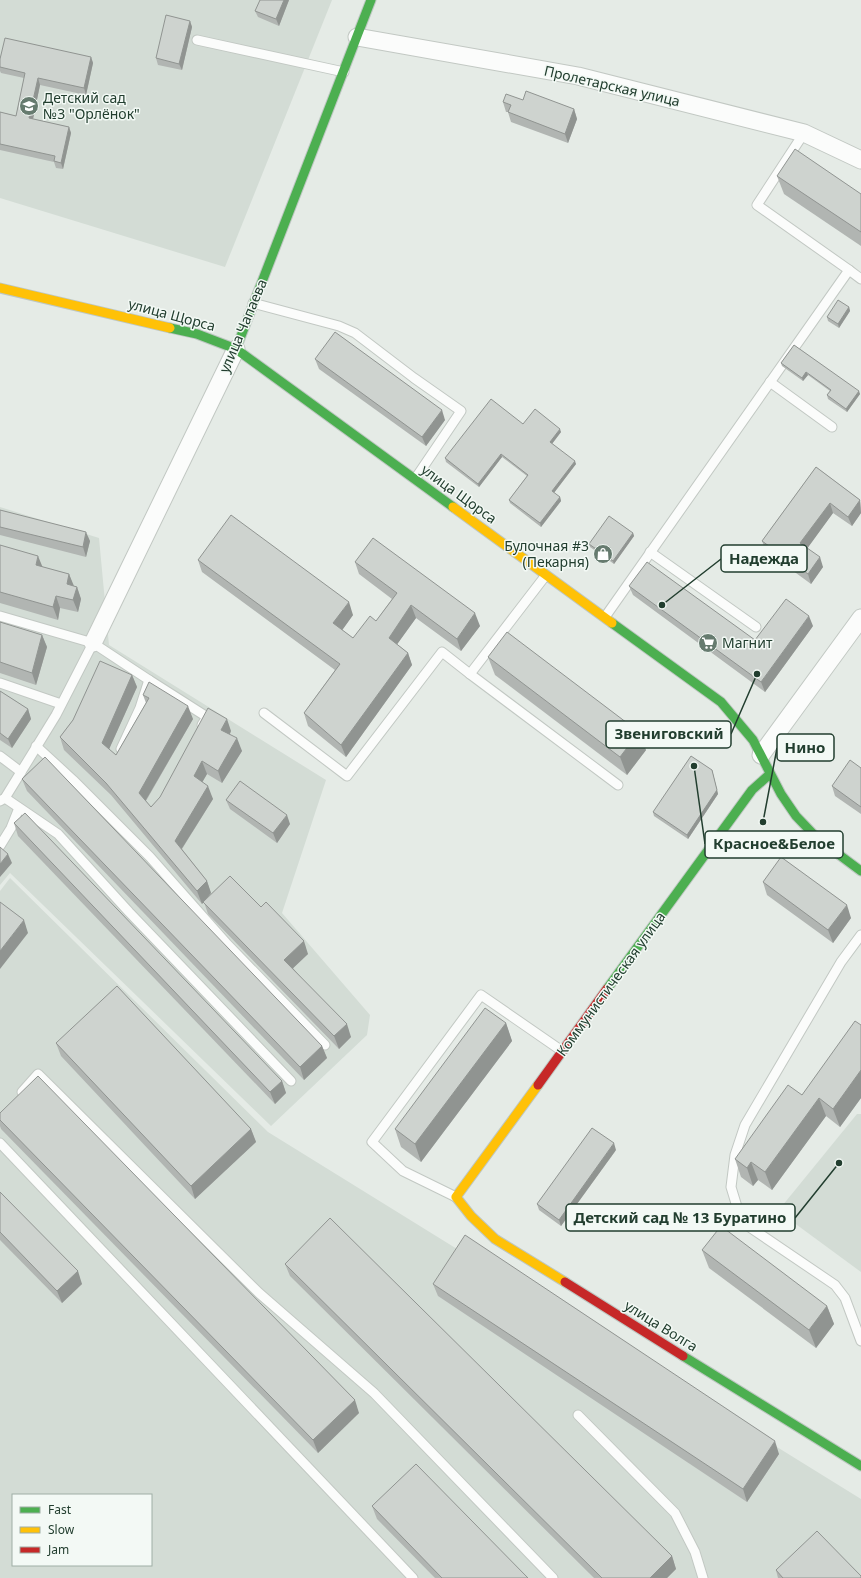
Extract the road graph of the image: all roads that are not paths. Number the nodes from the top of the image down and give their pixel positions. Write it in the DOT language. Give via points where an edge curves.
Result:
graph roads {
  1 [pos="372,0"];
  2 [pos="357,37"];
  3 [pos="197,40"];
  4 [pos="344,72"];
  5 [pos="804,133"];
  6 [pos="861,160"];
  7 [pos="849,270"];
  8 [pos="861,279"];
  9 [pos="0,288"];
  10 [pos="254,304"];
  11 [pos="236,349"];
  12 [pos="770,382"];
  13 [pos="832,428"];
  14 [pos="415,479"];
  15 [pos="650,552"];
  16 [pos="546,575"];
  17 [pos="0,616"];
  18 [pos="604,617"];
  19 [pos="861,618"];
  20 [pos="756,627"];
  21 [pos="93,643"];
  22 [pos="470,674"];
  23 [pos="149,680"];
  24 [pos="0,683"];
  25 [pos="61,704"];
  26 [pos="264,713"];
  27 [pos="199,731"];
  28 [pos="36,746"];
  29 [pos="121,749"];
  30 [pos="761,755"];
  31 [pos="0,756"];
  32 [pos="20,772"];
  33 [pos="770,774"];
  34 [pos="618,785"];
  35 [pos="2,799"];
  36 [pos="19,808"];
  37 [pos="0,846"];
  38 [pos="861,871"];
  39 [pos="861,935"];
  40 [pos="324,1045"];
  41 [pos="562,1051"];
  42 [pos="291,1081"];
  43 [pos="14,1102"];
  44 [pos="0,1143"];
  45 [pos="456,1196"];
  46 [pos="861,1340"];
  47 [pos="578,1415"];
  48 [pos="861,1466"];
  49 [pos="413,1578"];
  50 [pos="553,1578"];
  51 [pos="703,1578"];
  1 -- 2 [label="main road, улица Чапаева"];
  2 -- 4 [label="main road, улица Чапаева"];
  2 -- 5 [label="street, Пролетарская улица" via="578,76"];
  3 -- 4 [label="lane"];
  4 -- 10 [label="main road, улица Чапаева"];
  5 -- 6 [label="street, Пролетарская улица"];
  5 -- 7 [label="lane" via="757,205"];
  7 -- 8 [label="lane"];
  7 -- 12 [label="lane"];
  9 -- 11 [label="main road, улица Щорса" via="197,334"];
  10 -- 11 [label="main road, улица Чапаева"];
  10 -- 14 [label="lane" via="339,326 355,333 461,411"];
  11 -- 14 [label="main road, улица Щорса"];
  11 -- 21 [label="street, улица Чапаева"];
  12 -- 13 [label="lane"];
  12 -- 15 [label="lane"];
  14 -- 16 [label="main road, улица Щорса"];
  15 -- 18 [label="lane"];
  15 -- 20 [label="lane"];
  16 -- 18 [label="main road, улица Щорса"];
  16 -- 22 [label="lane"];
  17 -- 21 [label="lane"];
  18 -- 30 [label="main road, улица Щорса" via="721,702 742,723"];
  19 -- 30 [label="street"];
  21 -- 23 [label="lane"];
  21 -- 25 [label="lane"];
  22 -- 26 [label="lane" via="442,652 347,776"];
  22 -- 34 [label="lane"];
  23 -- 27 [label="lane" via="207,717"];
  23 -- 29 [label="lane" via="140,708"];
  24 -- 25 [label="lane"];
  25 -- 28 [label="lane"];
  28 -- 32 [label="lane"];
  28 -- 40 [label="lane" via="150,857 227,944"];
  30 -- 33 [label="main road, улица Щорса"];
  31 -- 32 [label="lane"];
  32 -- 35 [label="lane"];
  33 -- 38 [label="main road, улица Щорса" via="806,828"];
  33 -- 41 [label="main road, Коммунистическая улица" via="752,790"];
  35 -- 36 [label="lane"];
  36 -- 37 [label="lane"];
  36 -- 42 [label="lane" via="58,834"];
  39 -- 46 [label="lane" via="841,962 745,1125 735,1155 731,1187 738,1210 748,1226 835,1285 845,1298"];
  41 -- 45 [label="main road, Коммунистическая улица"];
  41 -- 45 [label="lane" via="481,995 372,1142 403,1172"];
  43 -- 50 [label="lane" via="38,1074 259,1293 374,1393"];
  44 -- 49 [label="lane"];
  45 -- 48 [label="main road, улица Волга" via="471,1216 495,1239"];
  47 -- 51 [label="lane" via="675,1513 695,1552"];
}
